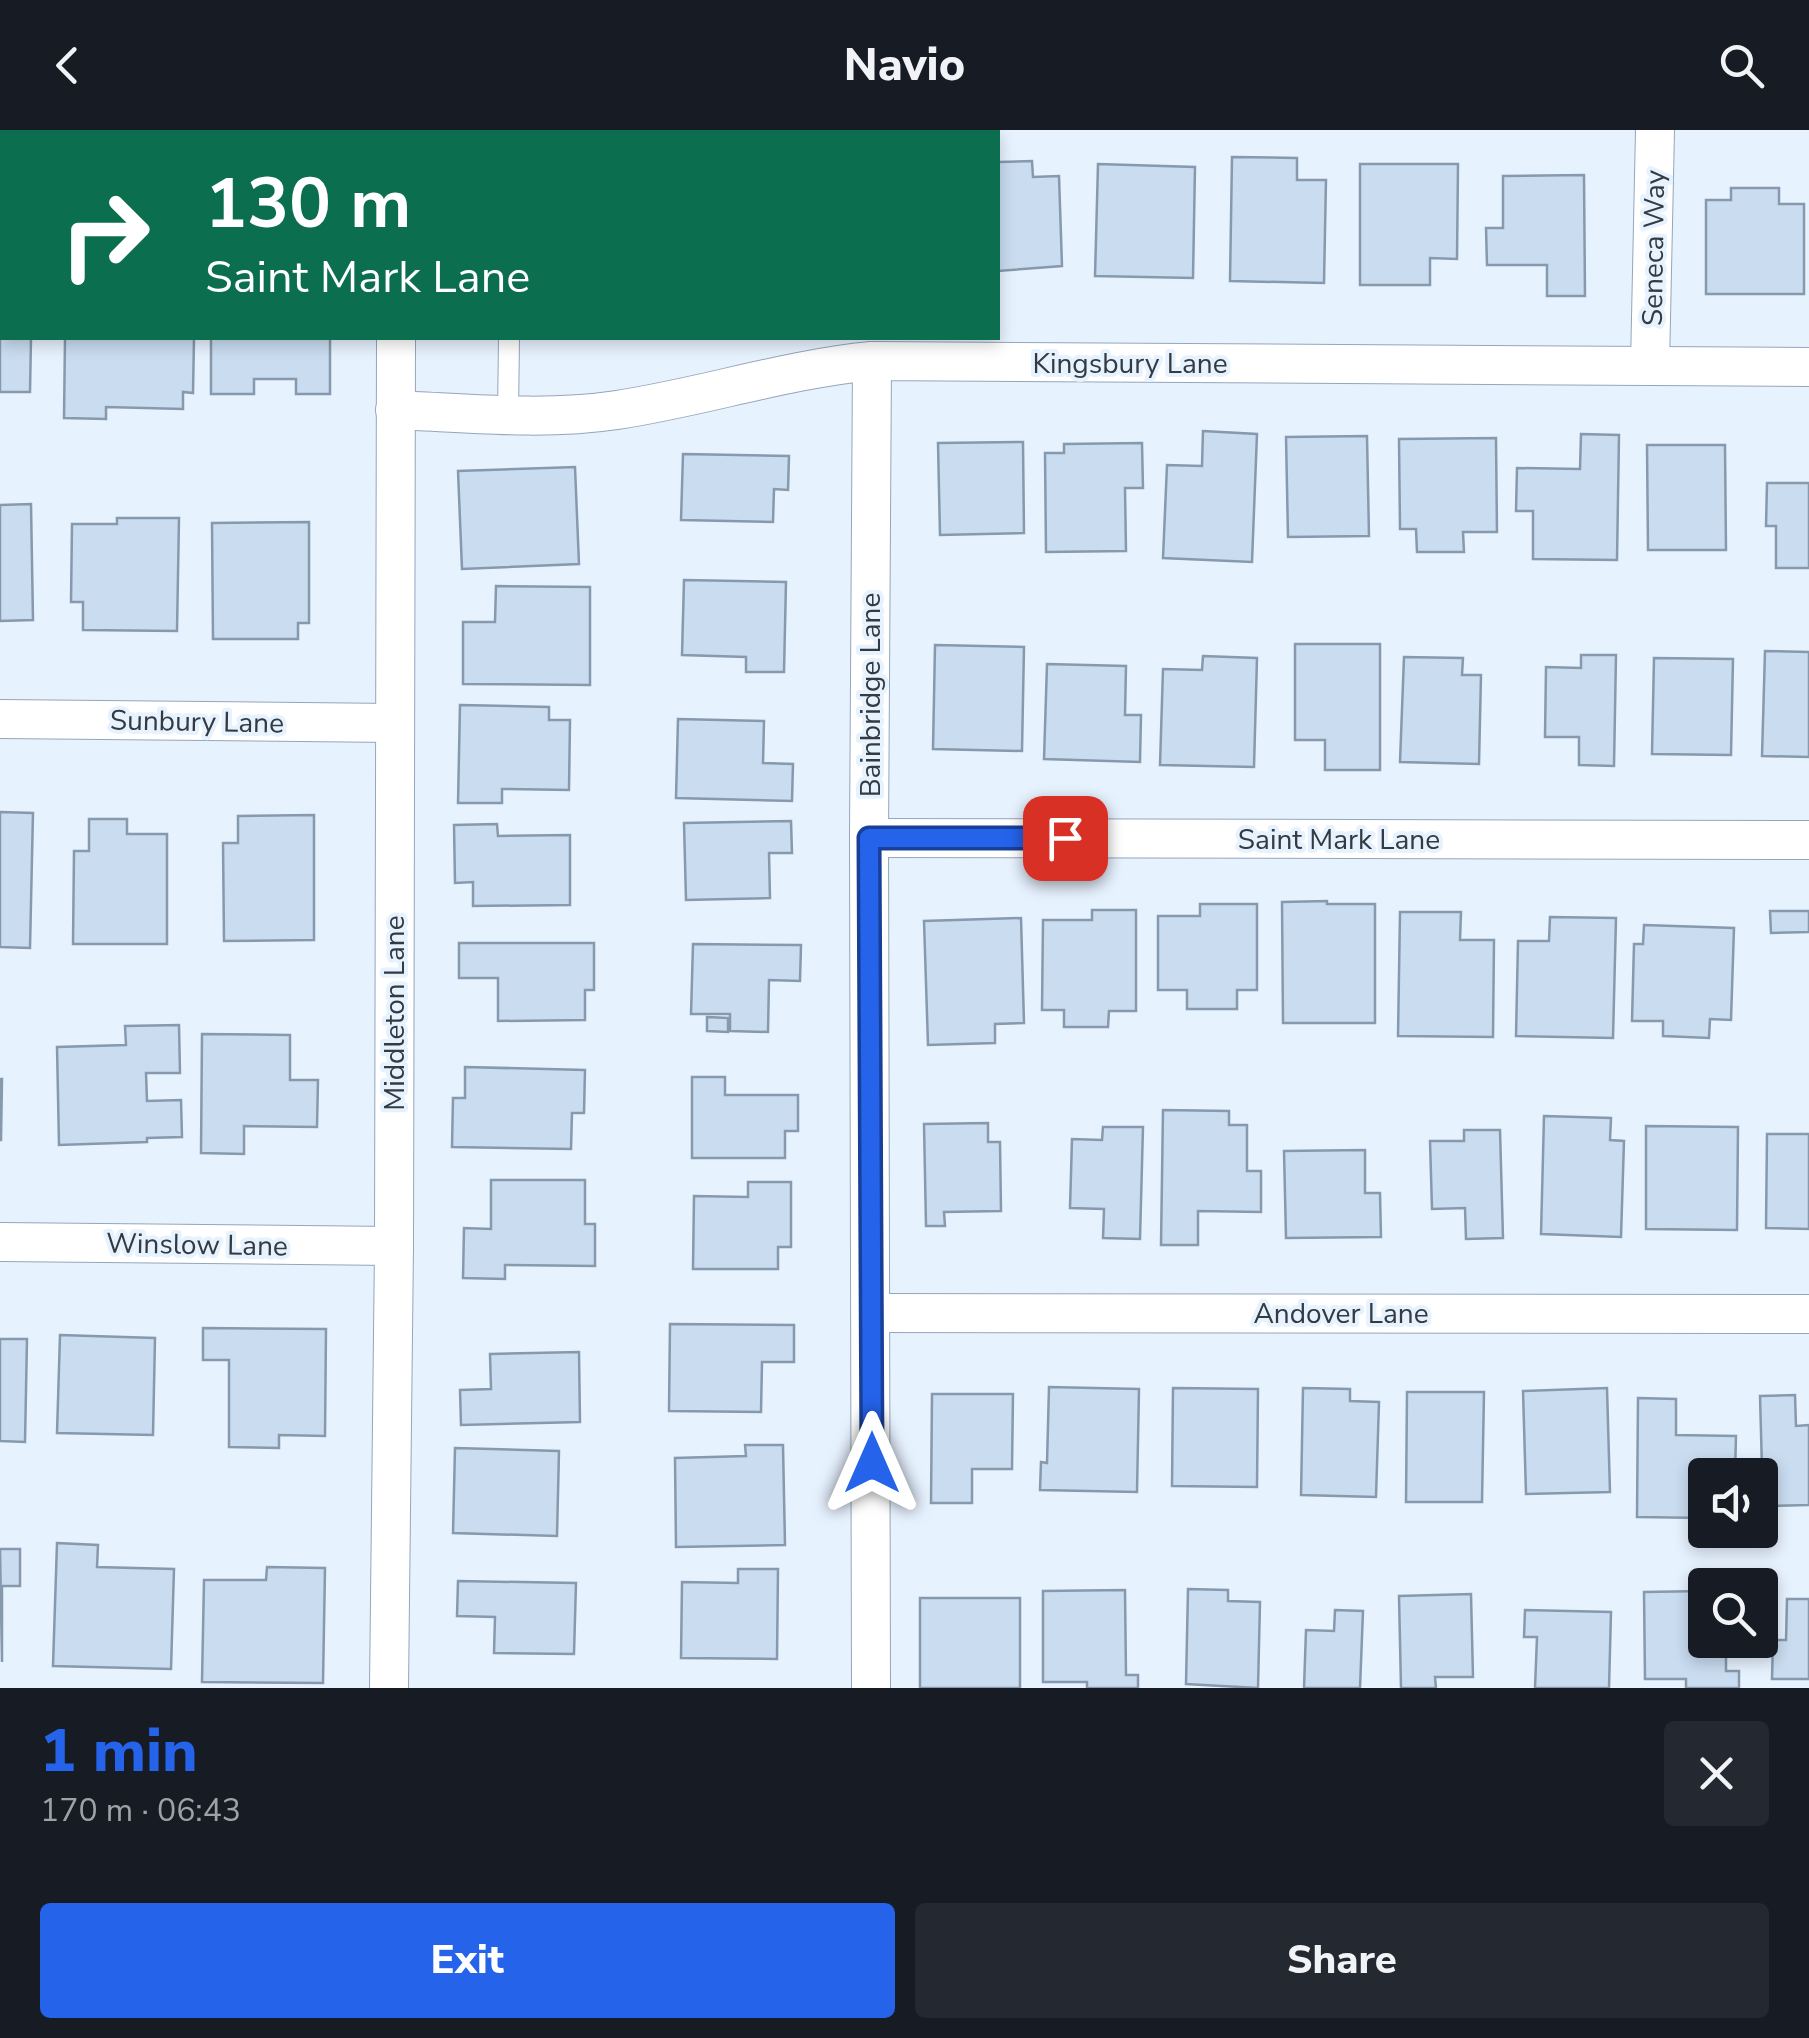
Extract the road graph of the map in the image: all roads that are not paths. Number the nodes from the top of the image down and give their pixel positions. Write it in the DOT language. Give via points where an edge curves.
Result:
graph roads {
  1 [pos="1655,130"];
  2 [pos="396,340"];
  3 [pos="509,340"];
  4 [pos="872,361"];
  5 [pos="1650,366"];
  6 [pos="1809,366"];
  7 [pos="395,410"];
  8 [pos="508,414"];
  9 [pos="0,719"];
  10 [pos="394,723"];
  11 [pos="869,838"];
  12 [pos="1809,840"];
  13 [pos="0,1242"];
  14 [pos="394,1246"];
  15 [pos="872,1313"];
  16 [pos="1809,1314"];
  17 [pos="389,1688"];
  18 [pos="871,1688"];
  1 -- 5 [label="street, Seneca Way"];
  2 -- 7 [label="street, Middleton Lane"];
  3 -- 8 [label="lane"];
  4 -- 5 [label="street, Kingsbury Lane"];
  4 -- 8 [label="street, Kingsbury Lane" via="614,411"];
  4 -- 11 [label="street, Bainbridge Lane"];
  5 -- 6 [label="street, Kingsbury Lane"];
  7 -- 8 [label="street, Kingsbury Lane"];
  7 -- 10 [label="street, Middleton Lane"];
  9 -- 10 [label="street, Sunbury Lane"];
  10 -- 14 [label="street, Middleton Lane"];
  11 -- 12 [label="street, Saint Mark Lane"];
  11 -- 15 [label="street, Bainbridge Lane"];
  13 -- 14 [label="street, Winslow Lane"];
  14 -- 17 [label="street, Middleton Lane"];
  15 -- 16 [label="street, Andover Lane"];
  15 -- 18 [label="street, Bainbridge Lane"];
}
